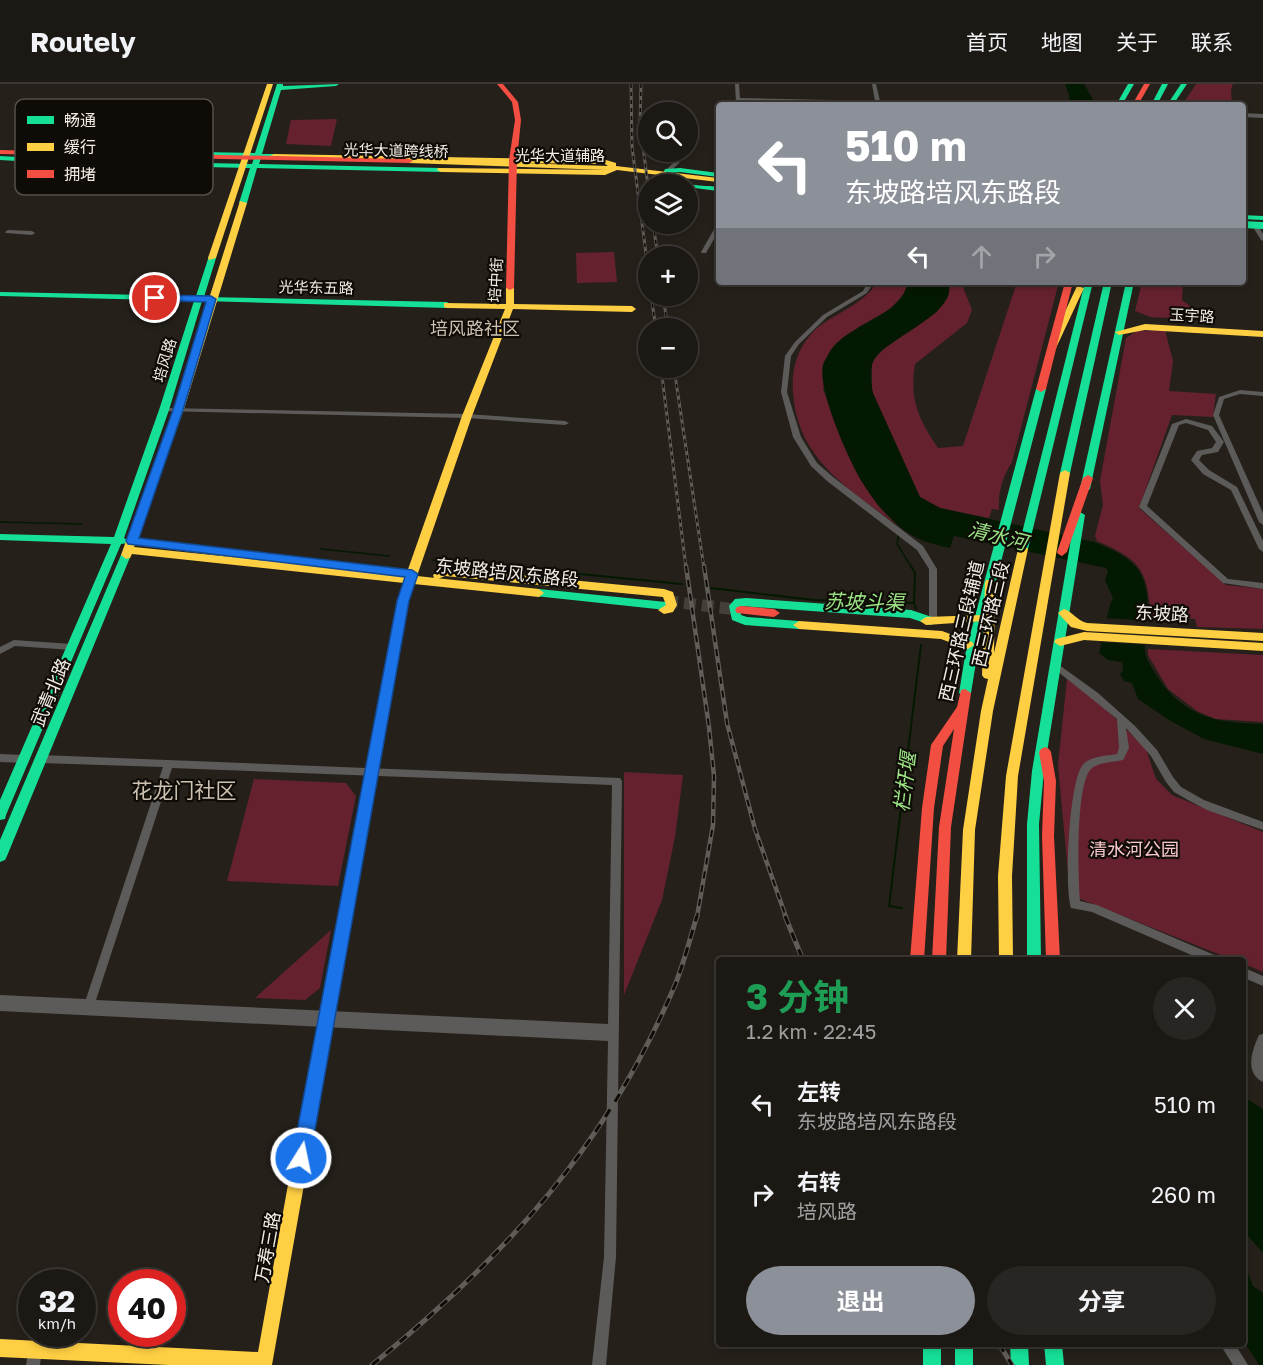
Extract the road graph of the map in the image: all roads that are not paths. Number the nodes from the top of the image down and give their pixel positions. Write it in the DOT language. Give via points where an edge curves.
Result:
graph roads {
  1 [pos="336,84"];
  2 [pos="500,84"];
  3 [pos="737,84"];
  4 [pos="874,84"];
  5 [pos="1184,84"];
  6 [pos="275,85"];
  7 [pos="1141,85"];
  8 [pos="1165,85"];
  9 [pos="738,102"];
  10 [pos="878,102"];
  11 [pos="1122,102"];
  12 [pos="1135,102"];
  13 [pos="1156,102"];
  14 [pos="1172,102"];
  15 [pos="1246,115"];
  16 [pos="1263,116"];
  17 [pos="0,152"];
  18 [pos="15,152"];
  19 [pos="15,153"];
  20 [pos="213,155"];
  21 [pos="0,158"];
  22 [pos="15,158"];
  23 [pos="15,159"];
  24 [pos="213,159"];
  25 [pos="249,159"];
  26 [pos="213,160"];
  27 [pos="213,162"];
  28 [pos="678,162"];
  29 [pos="513,165"];
  30 [pos="668,171"];
  31 [pos="667,174"];
  32 [pos="716,181"];
  33 [pos="716,182"];
  34 [pos="716,182"];
  35 [pos="716,182"];
  36 [pos="698,184"];
  37 [pos="1246,222"];
  38 [pos="1262,223"];
  39 [pos="8,232"];
  40 [pos="32,233"];
  41 [pos="716,234"];
  42 [pos="1263,239"];
  43 [pos="705,252"];
  44 [pos="869,285"];
  45 [pos="1068,285"];
  46 [pos="1082,285"];
  47 [pos="1088,285"];
  48 [pos="1107,285"];
  49 [pos="1129,285"];
  50 [pos="0,294"];
  51 [pos="198,299"];
  52 [pos="211,299"];
  53 [pos="510,306"];
  54 [pos="632,309"];
  55 [pos="1123,313"];
  56 [pos="1136,324"];
  57 [pos="1263,329"];
  58 [pos="1119,332"];
  59 [pos="1263,334"];
  60 [pos="1052,348"];
  61 [pos="1263,394"];
  62 [pos="164,410"];
  63 [pos="178,410"];
  64 [pos="467,416"];
  65 [pos="565,423"];
  66 [pos="1220,427"];
  67 [pos="1210,428"];
  68 [pos="1263,522"];
  69 [pos="1066,533"];
  70 [pos="0,537"];
  71 [pos="116,545"];
  72 [pos="0,546"];
  73 [pos="130,546"];
  74 [pos="1263,549"];
  75 [pos="1061,561"];
  76 [pos="438,575"];
  77 [pos="411,577"];
  78 [pos="425,582"];
  79 [pos="990,583"];
  80 [pos="1263,586"];
  81 [pos="1064,613"];
  82 [pos="981,618"];
  83 [pos="932,621"];
  84 [pos="1090,632"];
  85 [pos="1164,636"];
  86 [pos="1263,637"];
  87 [pos="1060,642"];
  88 [pos="72,647"];
  89 [pos="970,647"];
  90 [pos="1263,647"];
  91 [pos="0,651"];
  92 [pos="1055,665"];
  93 [pos="962,708"];
  94 [pos="987,711"];
  95 [pos="1121,719"];
  96 [pos="1043,739"];
  97 [pos="0,758"];
  98 [pos="25,759"];
  99 [pos="41,759"];
  100 [pos="169,763"];
  101 [pos="372,772"];
  102 [pos="0,815"];
  103 [pos="1263,826"];
  104 [pos="0,856"];
  105 [pos="917,957"];
  106 [pos="939,957"];
  107 [pos="964,957"];
  108 [pos="1006,957"];
  109 [pos="1034,957"];
  110 [pos="1053,957"];
  111 [pos="1208,957"];
  112 [pos="1246,974"];
  113 [pos="1263,981"];
  114 [pos="0,1000"];
  115 [pos="0,1006"];
  116 [pos="89,1007"];
  117 [pos="326,1019"];
  118 [pos="612,1033"];
  119 [pos="1263,1039"];
  120 [pos="1263,1077"];
  121 [pos="932,1347"];
  122 [pos="964,1347"];
  123 [pos="1019,1347"];
  124 [pos="1053,1347"];
  125 [pos="1229,1347"];
  126 [pos="0,1348"];
  127 [pos="35,1349"];
  128 [pos="265,1363"];
  129 [pos="33,1365"];
  130 [pos="599,1365"];
  131 [pos="932,1365"];
  132 [pos="964,1365"];
  133 [pos="1020,1365"];
  134 [pos="1055,1365"];
  135 [pos="1241,1365"];
  1 -- 6 [label="main road"];
  2 -- 29 [label="main road, 培中街" via="515,102 518,120"];
  3 -- 9 [label="street"];
  4 -- 10 [label="street"];
  5 -- 14 [label="main road"];
  6 -- 25 [label="main road, 培风路"];
  7 -- 11 [label="main road"];
  7 -- 12 [label="main road"];
  8 -- 13 [label="main road"];
  15 -- 16 [label="street"];
  17 -- 18 [label="main road"];
  17 -- 19 [label="main road"];
  20 -- 25 [label="main road"];
  21 -- 22 [label="main road"];
  21 -- 23 [label="main road"];
  24 -- 33 [label="main road, 光华大道跨线桥" via="585,166"];
  25 -- 27 [label="main road"];
  25 -- 29 [label="main road, 光华大道辅路"];
  25 -- 51 [label="main road, 培风路"];
  25 -- 52 [label="main road, 培风路"];
  26 -- 34 [label="main road, 光华大道跨线桥" via="617,171"];
  28 -- 30 [label="street"];
  29 -- 29 [label="main road, 光华大道辅路" via="609,173 613,165 606,162"];
  29 -- 53 [label="main road, 培中街"];
  30 -- 31 [label="main road"];
  30 -- 32 [label="main road" via="680,170"];
  35 -- 36 [label="main road"];
  37 -- 38 [label="main road"];
  38 -- 42 [label="street"];
  39 -- 40 [label="street"];
  41 -- 43 [label="street" via="707,242"];
  44 -- 83 [label="street" via="865,292 825,316 797,343 788,356 784,392 797,437 814,464 920,548 933,569"];
  45 -- 60 [label="main road, 西三环路三段辅道"];
  46 -- 60 [label="main road"];
  47 -- 94 [label="main road, 西三环路三段"];
  48 -- 69 [label="main road" via="1067,460"];
  49 -- 55 [label="main road"];
  50 -- 51 [label="main road, 光华东五路"];
  51 -- 52 [label="main road, 光华东五路"];
  51 -- 62 [label="main road, 培风路"];
  52 -- 53 [label="main road, 光华东五路"];
  52 -- 63 [label="main road, 培风路"];
  53 -- 54 [label="main road, 光华东五路"];
  53 -- 64 [label="main road, 培中街"];
  55 -- 56 [label="main road, 玉宇路"];
  55 -- 58 [label="main road"];
  56 -- 57 [label="main road, 玉宇路"];
  56 -- 58 [label="main road, 玉宇路"];
  56 -- 59 [label="main road, 玉宇路"];
  58 -- 69 [label="main road" via="1088,478"];
  60 -- 79 [label="main road, 西三环路三段辅道"];
  61 -- 66 [label="street" via="1240,392 1221,398 1216,416"];
  62 -- 63 [label="street"];
  62 -- 71 [label="main road, 培风路"];
  63 -- 64 [label="street"];
  63 -- 73 [label="main road, 培风路"];
  64 -- 65 [label="street"];
  64 -- 77 [label="main road, 培中街"];
  66 -- 67 [label="street"];
  66 -- 68 [label="street"];
  67 -- 74 [label="street" via="1220,442 1215,450 1200,453 1195,460 1206,472 1234,489"];
  67 -- 80 [label="street" via="1186,421 1176,424 1143,507 1226,581"];
  69 -- 75 [label="main road"];
  69 -- 75 [label="main road"];
  70 -- 71 [label="main road"];
  71 -- 72 [label="main road"];
  71 -- 73 [label="main road, 东坡路培风东路段"];
  71 -- 88 [label="main road, 武青北路"];
  73 -- 77 [label="main road, 东坡路培风东路段"];
  73 -- 99 [label="main road, 武青北路"];
  75 -- 81 [label="main road"];
  75 -- 108 [label="main road" via="1044,600 1012,776"];
  76 -- 77 [label="main road, 东坡路培风东路段"];
  76 -- 78 [label="main road, 东坡路培风东路段" via="666,603"];
  76 -- 78 [label="main road" via="444,572 664,593 669,595 672,605 664,610 641,608 442,588"];
  77 -- 78 [label="main road, 东坡路培风东路段"];
  77 -- 101 [label="main road, 万寿三路" via="403,601"];
  79 -- 82 [label="main road, 西三环路三段辅道"];
  79 -- 94 [label="main road"];
  81 -- 84 [label="main road, 东坡路"];
  81 -- 87 [label="main road"];
  82 -- 83 [label="main road"];
  82 -- 89 [label="main road, 西三环路三段辅道"];
  83 -- 89 [label="main road" via="741,612 819,622 931,627 959,635"];
  83 -- 89 [label="main road" via="911,614 746,602 734,606 736,617 745,621 942,635"];
  84 -- 85 [label="main road, 东坡路"];
  84 -- 87 [label="main road, 东坡路"];
  85 -- 86 [label="main road, 东坡路"];
  85 -- 90 [label="main road, 东坡路"];
  87 -- 92 [label="main road"];
  88 -- 91 [label="street" via="14,643"];
  88 -- 98 [label="main road, 武青北路"];
  89 -- 93 [label="main road, 西三环路三段辅道"];
  92 -- 95 [label="street"];
  92 -- 96 [label="main road"];
  93 -- 105 [label="main road" via="937,745 928,808"];
  93 -- 106 [label="main road, 西三环路三段辅道" via="945,827"];
  94 -- 107 [label="main road, 西三环路三段" via="969,836"];
  95 -- 103 [label="street" via="1155,754 1170,783 1183,794"];
  95 -- 111 [label="street" via="1124,748 1120,757 1097,761 1085,769 1078,793 1075,905 1093,908"];
  96 -- 109 [label="main road" via="1034,824"];
  96 -- 110 [label="main road" via="1050,780"];
  97 -- 98 [label="street"];
  98 -- 102 [label="main road, 武青北路"];
  99 -- 100 [label="street"];
  99 -- 104 [label="main road, 武青北路"];
  100 -- 101 [label="street"];
  100 -- 116 [label="street"];
  101 -- 117 [label="main road, 万寿三路"];
  101 -- 118 [label="street" via="617,781"];
  112 -- 113 [label="street"];
  114 -- 116 [label="street"];
  115 -- 116 [label="street"];
  116 -- 117 [label="street"];
  117 -- 118 [label="street"];
  117 -- 128 [label="main road, 万寿三路"];
  118 -- 130 [label="street" via="610,1257"];
  119 -- 120 [label="street" via="1256,1053 1257,1071"];
  121 -- 131 [label="main road"];
  122 -- 132 [label="main road"];
  123 -- 133 [label="main road"];
  124 -- 134 [label="main road"];
  125 -- 135 [label="street"];
  126 -- 127 [label="main road"];
  127 -- 128 [label="main road"];
  127 -- 129 [label="street"];
}
